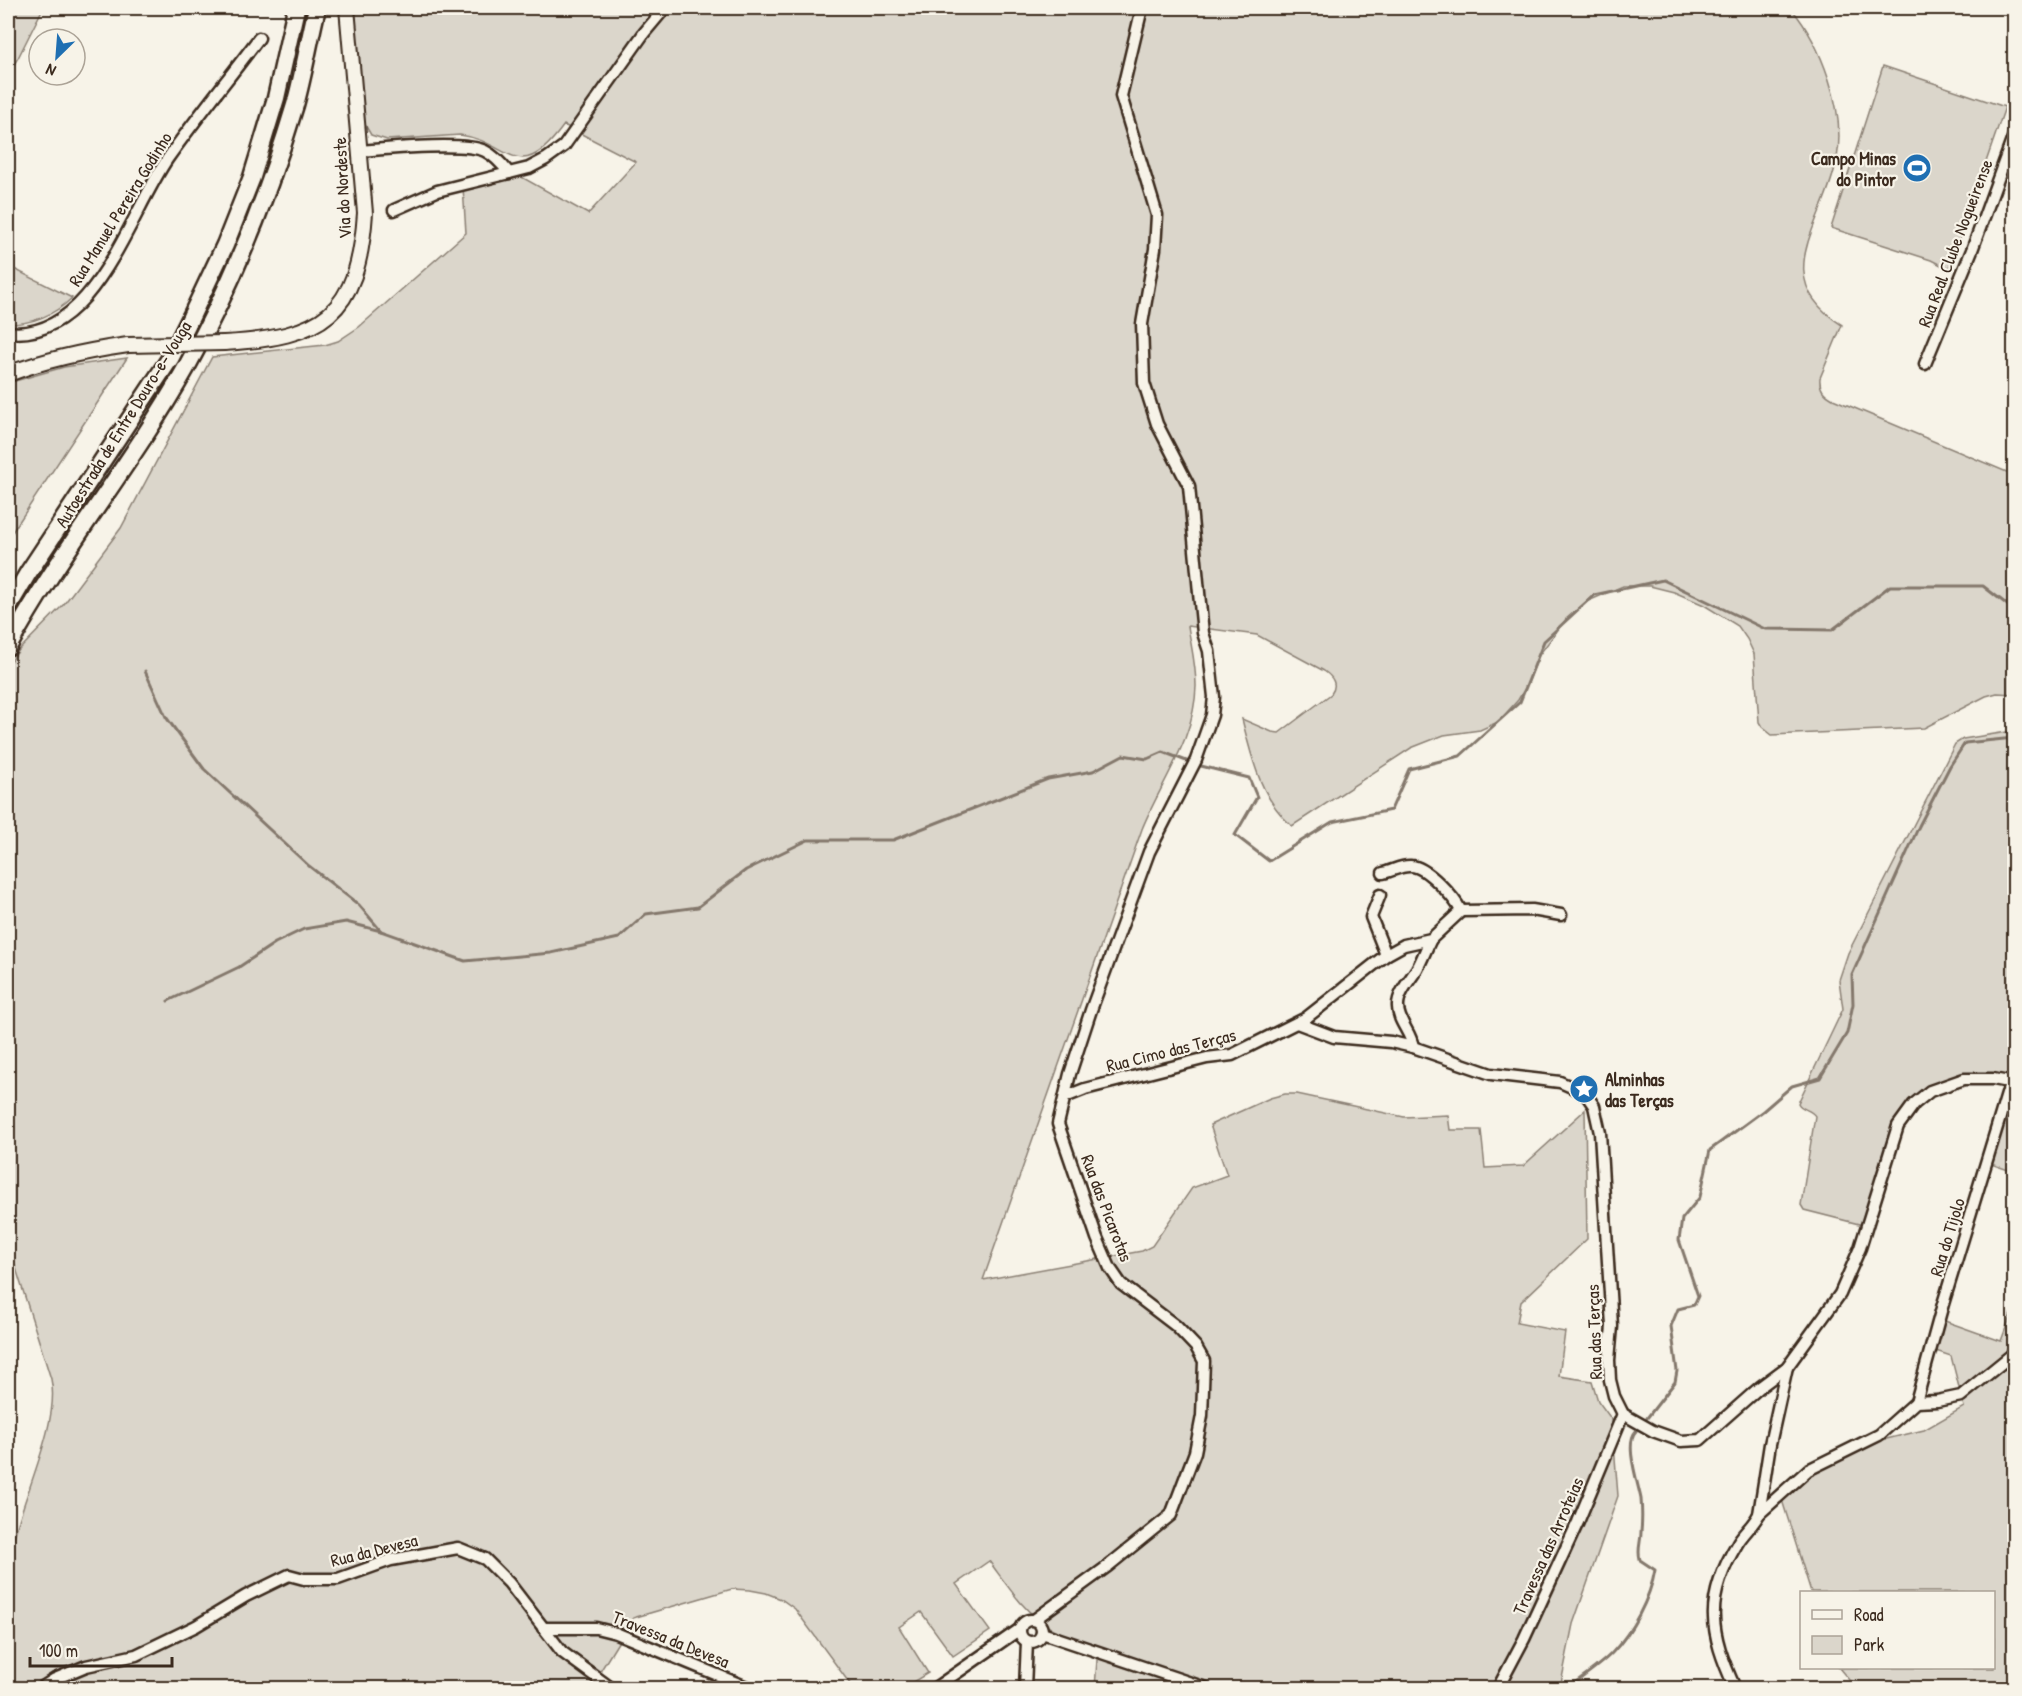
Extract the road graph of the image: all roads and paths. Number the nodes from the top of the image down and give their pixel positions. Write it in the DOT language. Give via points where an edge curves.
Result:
graph roads {
  1 [pos="296,8"];
  2 [pos="316,8"];
  3 [pos="347,8"];
  4 [pos="665,8"];
  5 [pos="1142,8"];
  6 [pos="259,38"];
  7 [pos="2014,135"];
  8 [pos="359,151"];
  9 [pos="509,172"];
  10 [pos="394,210"];
  11 [pos="8,332"];
  12 [pos="1925,364"];
  13 [pos="8,374"];
  14 [pos="8,607"];
  15 [pos="8,647"];
  16 [pos="1383,873"];
  17 [pos="1380,896"];
  18 [pos="1461,911"];
  19 [pos="1561,915"];
  20 [pos="1431,939"];
  21 [pos="1386,955"];
  22 [pos="1297,1023"];
  23 [pos="1413,1047"];
  24 [pos="2013,1082"];
  25 [pos="1065,1097"];
  26 [pos="2014,1353"];
  27 [pos="1787,1367"];
  28 [pos="1916,1402"];
  29 [pos="1623,1414"];
  30 [pos="1759,1514"];
  31 [pos="1034,1620"];
  32 [pos="543,1628"];
  33 [pos="1020,1629"];
  34 [pos="1042,1632"];
  35 [pos="1027,1642"];
  36 [pos="41,1689"];
  37 [pos="611,1689"];
  38 [pos="749,1689"];
  39 [pos="935,1689"];
  40 [pos="1025,1689"];
  41 [pos="1206,1689"];
  42 [pos="1498,1689"];
  43 [pos="1735,1689"];
  1 -- 14 [label="highway, Autoestrada de Entre Douro-e-Vouga" via="276,98 252,177 191,317 171,357"];
  2 -- 15 [label="highway, Autoestrada de Entre Douro-e-Vouga" via="295,103 271,179 213,315 185,369"];
  3 -- 8 [label="main road, Via do Nordeste"];
  4 -- 9 [label="street" via="564,146 529,168"];
  5 -- 25 [label="street, Rua das Picarotas" via="1121,96 1157,215 1142,324 1144,383 1157,424 1189,486 1203,633 1213,685 1212,715 1196,760 1149,852 1091,1010"];
  6 -- 11 [label="street, Rua Manuel Pereira Godinho" via="168,158 98,282 84,299 49,328 20,334"];
  7 -- 12 [label="street, Rua Real Clube Nogueirense"];
  8 -- 9 [label="street" via="471,147 484,150"];
  8 -- 13 [label="main road, Via do Nordeste, bridge" via="365,213 363,247 344,298 327,317 309,328 262,341 128,345 45,360"];
  9 -- 10 [label="street" via="437,191"];
  16 -- 18 [label="street" via="1414,865 1443,887"];
  17 -- 21 [label="street" via="1371,917"];
  18 -- 19 [label="street" via="1532,910"];
  18 -- 20 [label="street, Rua Cimo das Terças"];
  20 -- 21 [label="street, Rua Cimo das Terças" via="1404,945"];
  20 -- 23 [label="street" via="1398,1007"];
  21 -- 22 [label="street, Rua Cimo das Terças"];
  22 -- 23 [label="street, Rua das Terças" via="1334,1037"];
  22 -- 25 [label="street, Rua Cimo das Terças" via="1232,1055 1207,1058"];
  23 -- 29 [label="street, Rua das Terças" via="1491,1074 1560,1082 1585,1093 1594,1106 1600,1133 1612,1326 1609,1360 1614,1396"];
  24 -- 27 [label="street" via="1964,1079 1930,1092 1914,1104 1898,1126 1860,1248 1840,1294"];
  24 -- 28 [label="street, Rua do Tijolo"];
  25 -- 31 [label="street, Rua das Picarotas" via="1058,1124 1097,1238 1121,1284 1176,1326 1196,1347 1204,1361 1202,1416 1195,1452 1171,1515"];
  26 -- 28 [label="street" via="1961,1396"];
  27 -- 29 [label="street" via="1700,1440 1681,1441"];
  27 -- 30 [label="street"];
  28 -- 30 [label="street" via="1879,1435 1808,1470"];
  29 -- 42 [label="street, Travessa das Arroteias" via="1578,1522"];
  30 -- 43 [label="street" via="1727,1560 1715,1588 1714,1630"];
  31 -- 33 [label="street" via="1024,1622"];
  31 -- 34 [label="street"];
  32 -- 36 [label="street, Rua da Devesa" via="485,1559 458,1548 391,1560 338,1579 289,1575 135,1655 86,1666"];
  32 -- 37 [label="street, Rua da Devesa" via="561,1652"];
  32 -- 38 [label="street, Travessa da Devesa" via="596,1628 616,1633"];
  33 -- 35 [label="street"];
  33 -- 39 [label="street"];
  34 -- 35 [label="street" via="1036,1641"];
  34 -- 41 [label="street"];
  35 -- 40 [label="street"];
}
